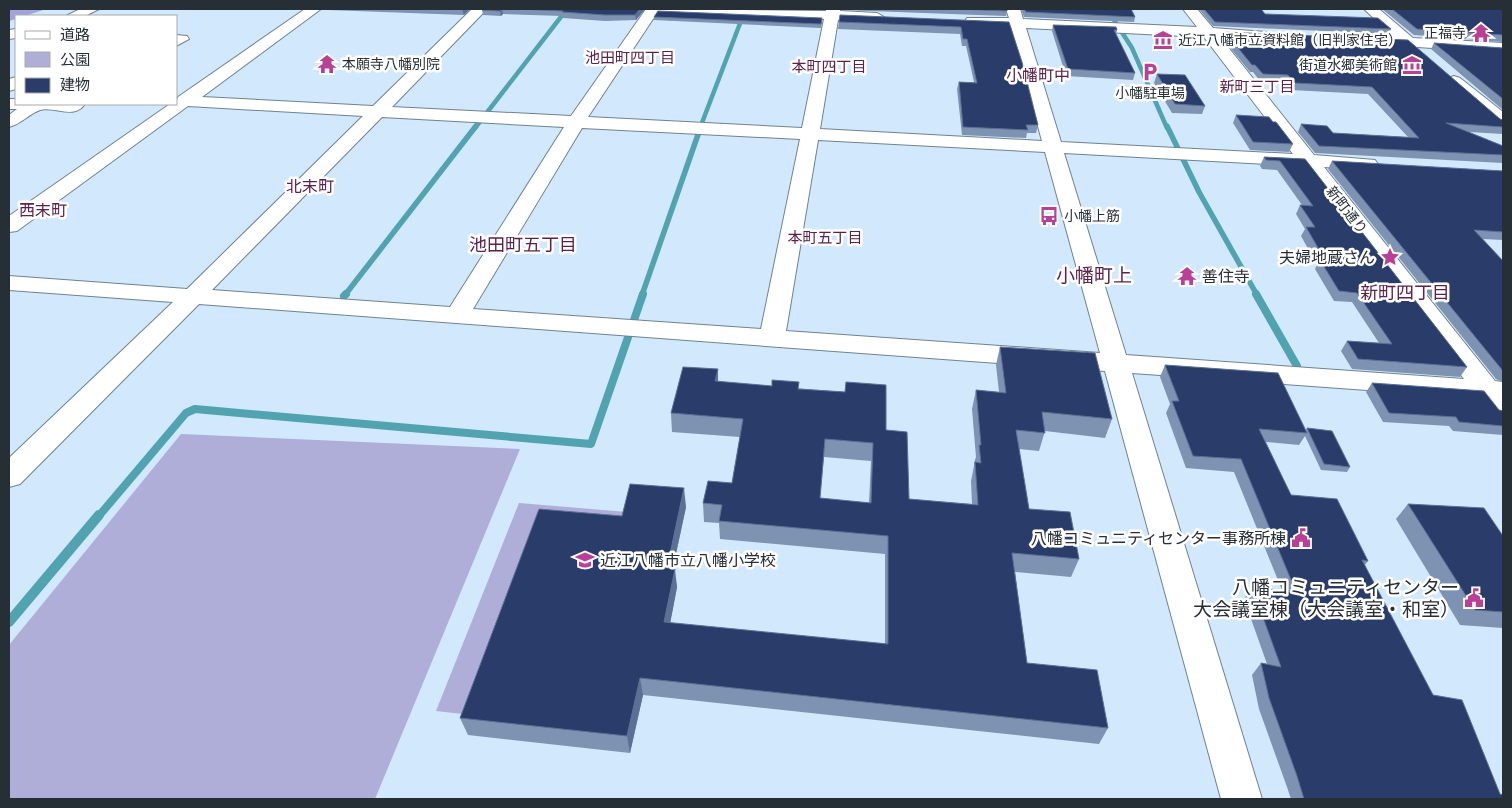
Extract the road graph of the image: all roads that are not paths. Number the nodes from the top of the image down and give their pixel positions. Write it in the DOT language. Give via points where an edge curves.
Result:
graph roads {
  1 [pos="92,9"];
  2 [pos="314,9"];
  3 [pos="480,9"];
  4 [pos="655,9"];
  5 [pos="1190,9"];
  6 [pos="1371,9"];
  7 [pos="833,12"];
  8 [pos="77,15"];
  9 [pos="1015,16"];
  10 [pos="891,18"];
  11 [pos="959,21"];
  12 [pos="1209,33"];
  13 [pos="1278,36"];
  14 [pos="1357,39"];
  15 [pos="1407,41"];
  16 [pos="1503,48"];
  17 [pos="1429,60"];
  18 [pos="1444,72"];
  19 [pos="178,103"];
  20 [pos="181,103"];
  21 [pos="37,105"];
  22 [pos="74,105"];
  23 [pos="376,112"];
  24 [pos="1503,121"];
  25 [pos="9,122"];
  26 [pos="576,122"];
  27 [pos="808,134"];
  28 [pos="1053,147"];
  29 [pos="1308,161"];
  30 [pos="1386,165"];
  31 [pos="9,226"];
  32 [pos="9,283"];
  33 [pos="192,296"];
  34 [pos="457,315"];
  35 [pos="772,338"];
  36 [pos="1115,362"];
  37 [pos="1495,390"];
  38 [pos="1503,411"];
  39 [pos="9,476"];
  40 [pos="1242,799"];
  1 -- 8 [label="street"];
  2 -- 20 [label="street"];
  3 -- 23 [label="street"];
  4 -- 7 [label="street"];
  4 -- 26 [label="street"];
  5 -- 12 [label="street, 新町通り"];
  6 -- 15 [label="street"];
  7 -- 10 [label="street"];
  7 -- 27 [label="street"];
  9 -- 11 [label="street"];
  9 -- 12 [label="street"];
  9 -- 28 [label="street"];
  12 -- 13 [label="street"];
  12 -- 29 [label="street, 新町通り"];
  14 -- 15 [label="street"];
  15 -- 16 [label="street"];
  15 -- 17 [label="street"];
  18 -- 24 [label="street"];
  19 -- 20 [label="street"];
  20 -- 23 [label="street"];
  20 -- 31 [label="street"];
  21 -- 22 [label="street"];
  21 -- 25 [label="street"];
  23 -- 26 [label="street"];
  23 -- 33 [label="street"];
  26 -- 27 [label="street"];
  26 -- 34 [label="street"];
  27 -- 28 [label="street"];
  27 -- 35 [label="street"];
  28 -- 29 [label="street"];
  28 -- 36 [label="street"];
  29 -- 30 [label="street"];
  29 -- 37 [label="street, 新町通り"];
  32 -- 33 [label="street"];
  33 -- 34 [label="street"];
  33 -- 39 [label="street"];
  34 -- 35 [label="street"];
  35 -- 36 [label="street"];
  36 -- 37 [label="street"];
  36 -- 40 [label="street"];
  37 -- 38 [label="street, 新町通り"];
}
